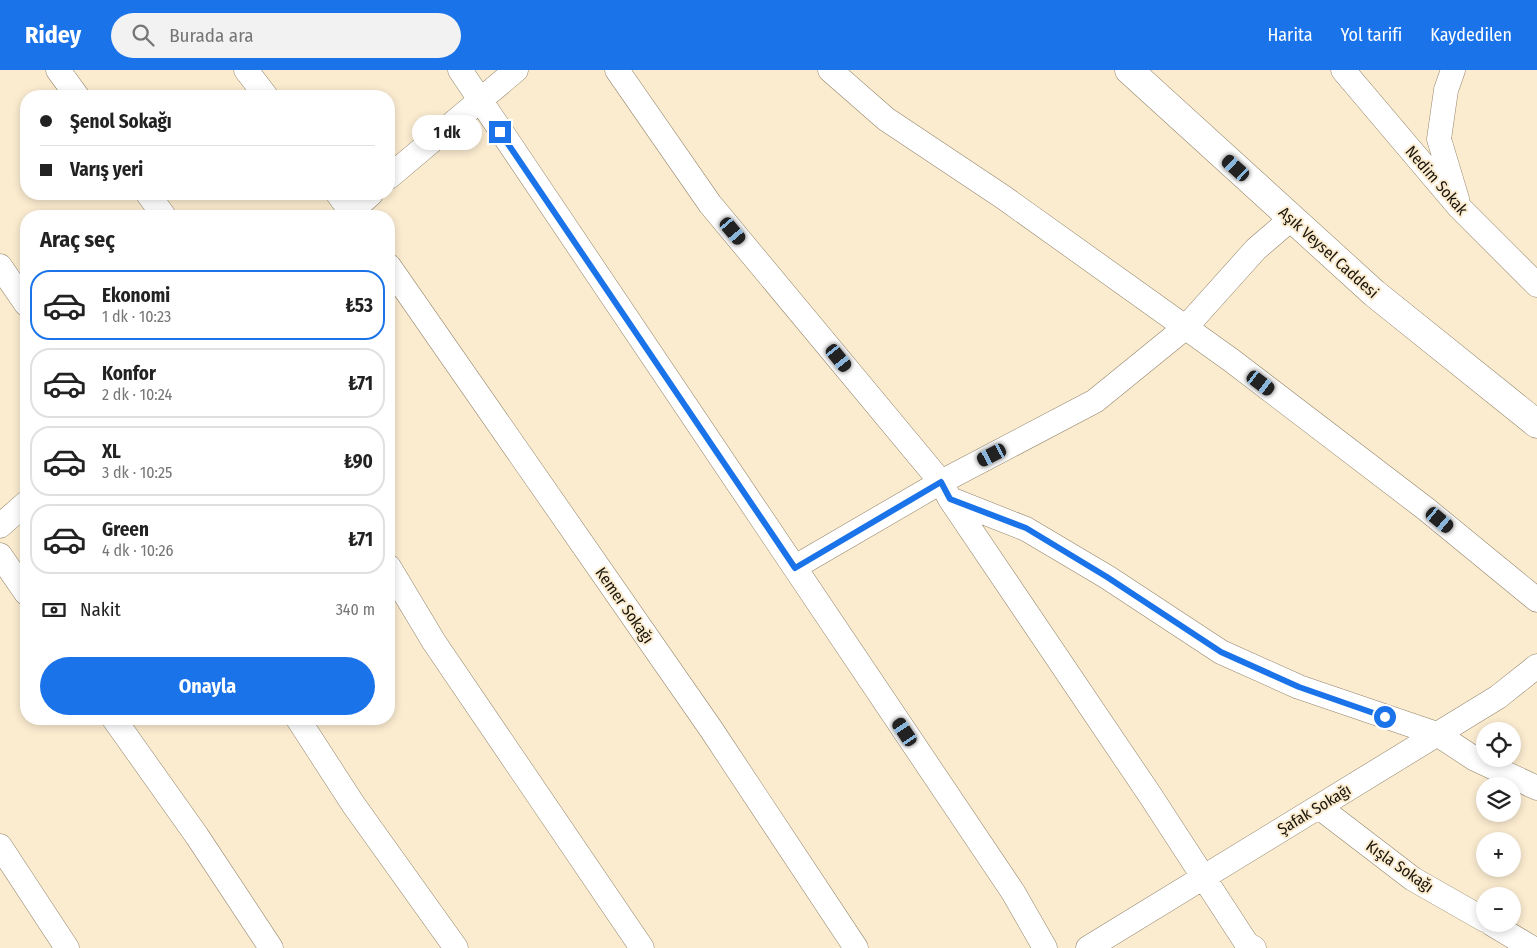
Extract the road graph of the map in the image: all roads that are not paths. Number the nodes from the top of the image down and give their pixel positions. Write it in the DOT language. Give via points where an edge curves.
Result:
graph roads {
  1 [pos="58,70"];
  2 [pos="246,70"];
  3 [pos="460,70"];
  4 [pos="516,70"];
  5 [pos="617,70"];
  6 [pos="830,70"];
  7 [pos="1343,70"];
  8 [pos="1453,70"];
  9 [pos="1138,73"];
  10 [pos="73,90"];
  11 [pos="261,90"];
  12 [pos="480,100"];
  13 [pos="395,172"];
  14 [pos="361,200"];
  15 [pos="1459,207"];
  16 [pos="347,209"];
  17 [pos="1292,218"];
  18 [pos="0,266"];
  19 [pos="395,275"];
  20 [pos="1537,285"];
  21 [pos="20,295"];
  22 [pos="1186,327"];
  23 [pos="1537,424"];
  24 [pos="945,490"];
  25 [pos="20,508"];
  26 [pos="0,526"];
  27 [pos="0,555"];
  28 [pos="795,568"];
  29 [pos="395,578"];
  30 [pos="20,584"];
  31 [pos="1537,600"];
  32 [pos="1537,666"];
  33 [pos="118,725"];
  34 [pos="302,725"];
  35 [pos="1437,734"];
  36 [pos="1537,788"];
  37 [pos="1319,807"];
  38 [pos="0,846"];
  39 [pos="1203,878"];
  40 [pos="1476,915"];
  41 [pos="1505,932"];
  42 [pos="67,948"];
  43 [pos="271,948"];
  44 [pos="456,948"];
  45 [pos="642,948"];
  46 [pos="856,948"];
  47 [pos="1044,948"];
  48 [pos="1088,948"];
  49 [pos="1254,948"];
  50 [pos="1532,948"];
  1 -- 10 [label="street"];
  2 -- 11 [label="street"];
  3 -- 12 [label="street"];
  4 -- 12 [label="street"];
  5 -- 24 [label="street" via="710,204"];
  6 -- 22 [label="street" via="886,119 1003,197"];
  7 -- 15 [label="street, Nedim Sokak"];
  8 -- 15 [label="street" via="1446,90 1440,139"];
  9 -- 17 [label="street, Aşık Veysel Caddesi"];
  12 -- 13 [label="street"];
  12 -- 28 [label="street"];
  14 -- 16 [label="street"];
  15 -- 20 [label="street, Nedim Sokak"];
  17 -- 22 [label="street" via="1256,248"];
  17 -- 23 [label="street, Aşık Veysel Caddesi" via="1374,293"];
  18 -- 21 [label="street"];
  19 -- 46 [label="street, Kemer Sokağı" via="711,729"];
  22 -- 24 [label="street" via="1095,401"];
  22 -- 31 [label="street" via="1426,509"];
  24 -- 28 [label="street"];
  24 -- 35 [label="street" via="1026,528 1221,652 1299,687"];
  24 -- 39 [label="street"];
  25 -- 26 [label="street"];
  27 -- 30 [label="street"];
  28 -- 47 [label="street" via="1013,892"];
  29 -- 45 [label="street" via="434,642"];
  32 -- 35 [label="street, Şafak Sokağı" via="1498,697"];
  33 -- 43 [label="street"];
  34 -- 44 [label="street" via="353,804"];
  35 -- 36 [label="street" via="1475,759"];
  35 -- 37 [label="street, Şafak Sokağı"];
  37 -- 39 [label="street, Şafak Sokağı"];
  37 -- 40 [label="street, Kışla Sokağı" via="1413,879"];
  38 -- 42 [label="street"];
  39 -- 48 [label="street, Şafak Sokağı"];
  39 -- 49 [label="street" via="1247,944"];
  41 -- 50 [label="street"];
}
